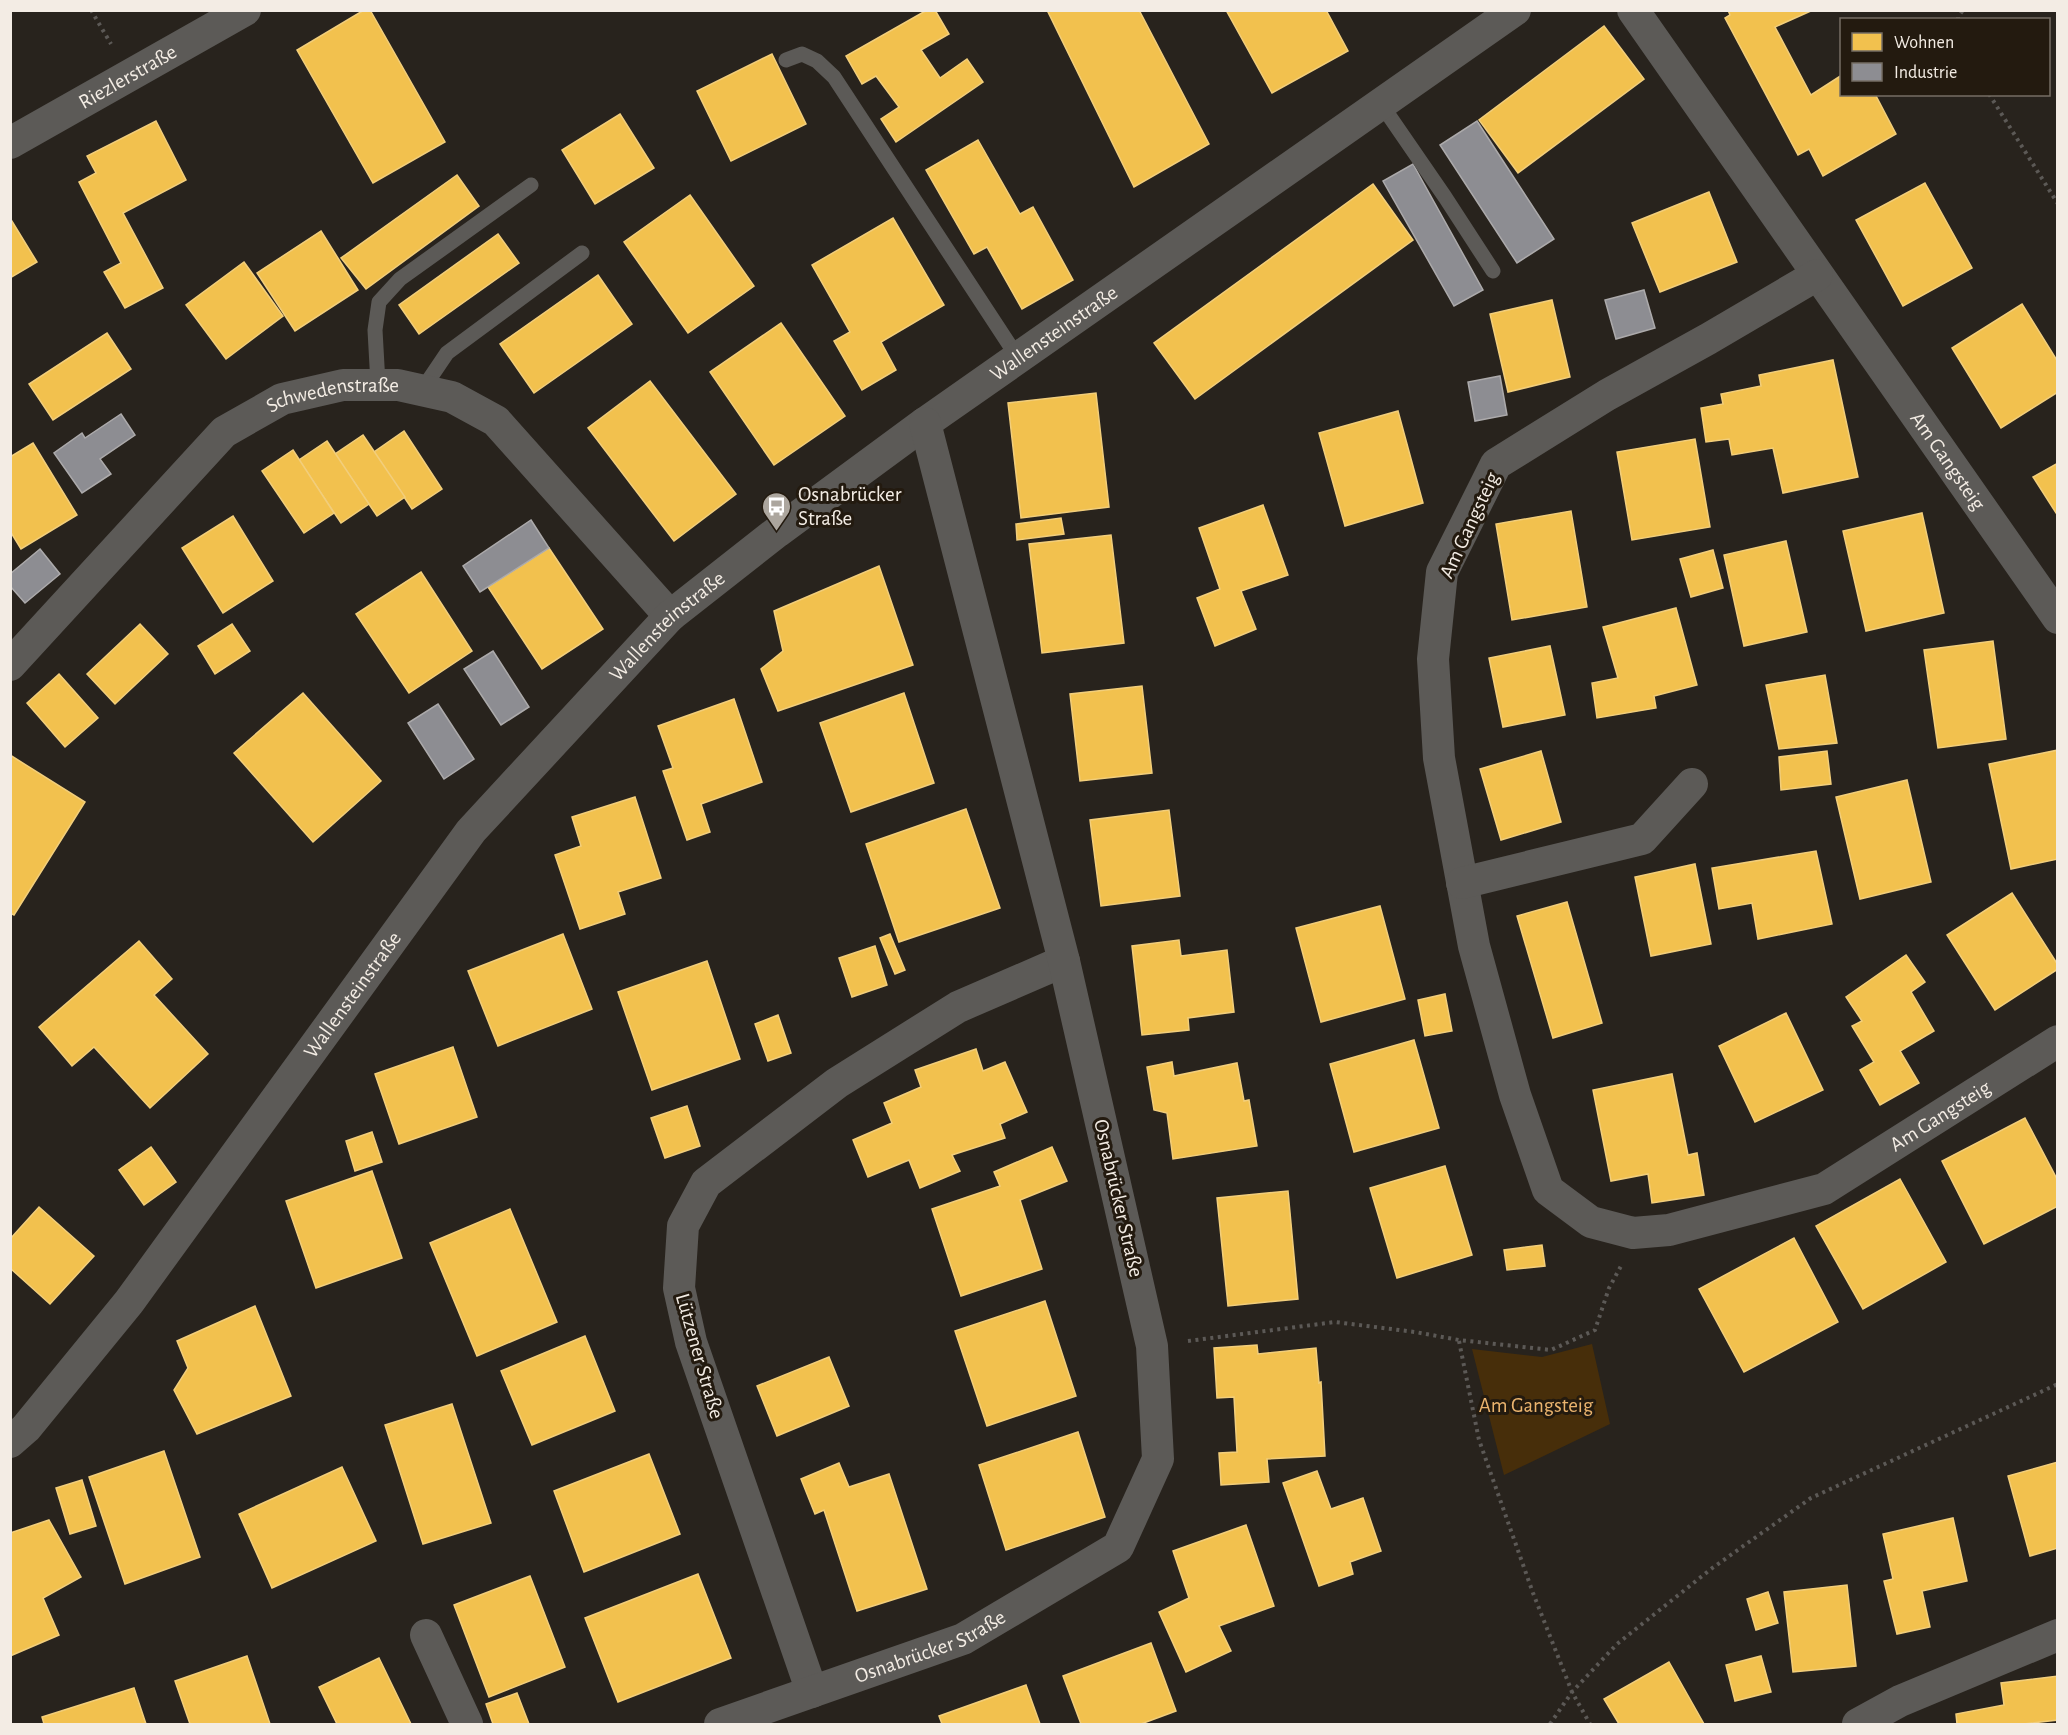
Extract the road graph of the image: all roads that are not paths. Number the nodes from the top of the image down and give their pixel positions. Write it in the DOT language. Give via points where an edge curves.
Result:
graph roads {
  1 [pos="245,10"];
  2 [pos="1515,10"];
  3 [pos="1633,10"];
  4 [pos="786,60"];
  5 [pos="1381,104"];
  6 [pos="10,143"];
  7 [pos="531,185"];
  8 [pos="582,253"];
  9 [pos="1493,271"];
  10 [pos="1817,275"];
  11 [pos="1018,358"];
  12 [pos="378,384"];
  13 [pos="422,390"];
  14 [pos="925,423"];
  15 [pos="670,616"];
  16 [pos="2058,618"];
  17 [pos="10,665"];
  18 [pos="1692,784"];
  19 [pos="1462,883"];
  20 [pos="1064,962"];
  21 [pos="2058,1041"];
  22 [pos="16,1426"];
  23 [pos="426,1635"];
  24 [pos="2058,1635"];
  25 [pos="812,1692"];
  26 [pos="1902,1713"];
  27 [pos="466,1725"];
  28 [pos="720,1725"];
  29 [pos="1858,1725"];
  1 -- 6 [label="street, Riezlerstraße"];
  2 -- 5 [label="street, Wallensteinstraße"];
  3 -- 10 [label="street, Am Gangsteig"];
  4 -- 11 [label="lane" via="802,54 817,61 834,77"];
  5 -- 9 [label="lane"];
  5 -- 11 [label="street, Wallensteinstraße"];
  7 -- 12 [label="lane" via="400,279 379,302 375,330"];
  8 -- 13 [label="lane" via="447,353"];
  10 -- 16 [label="street, Am Gangsteig"];
  10 -- 19 [label="street, Am Gangsteig" via="1607,394 1496,464 1442,572 1433,659 1438,758"];
  11 -- 14 [label="street, Wallensteinstraße"];
  12 -- 13 [label="street, Schwedenstraße"];
  12 -- 17 [label="street, Schwedenstraße" via="343,384 282,399 224,432"];
  13 -- 15 [label="street, Schwedenstraße" via="452,397 496,421"];
  14 -- 15 [label="street, Wallensteinstraße"];
  14 -- 20 [label="street, Osnabrücker Straße"];
  15 -- 22 [label="street, Wallensteinstraße" via="471,831 129,1302"];
  18 -- 19 [label="street" via="1642,839"];
  19 -- 21 [label="street, Am Gangsteig" via="1474,946 1515,1095 1548,1190 1590,1222 1633,1233 1669,1230 1824,1189"];
  20 -- 25 [label="street, Osnabrücker Straße" via="1152,1346 1158,1459 1118,1546 963,1639"];
  20 -- 25 [label="street, Lützener Straße" via="958,1007 837,1083 706,1183 683,1226 679,1288 691,1341"];
  23 -- 27 [label="street"];
  24 -- 26 [label="street"];
  25 -- 28 [label="street, Osnabrücker Straße"];
  26 -- 29 [label="street"];
}
